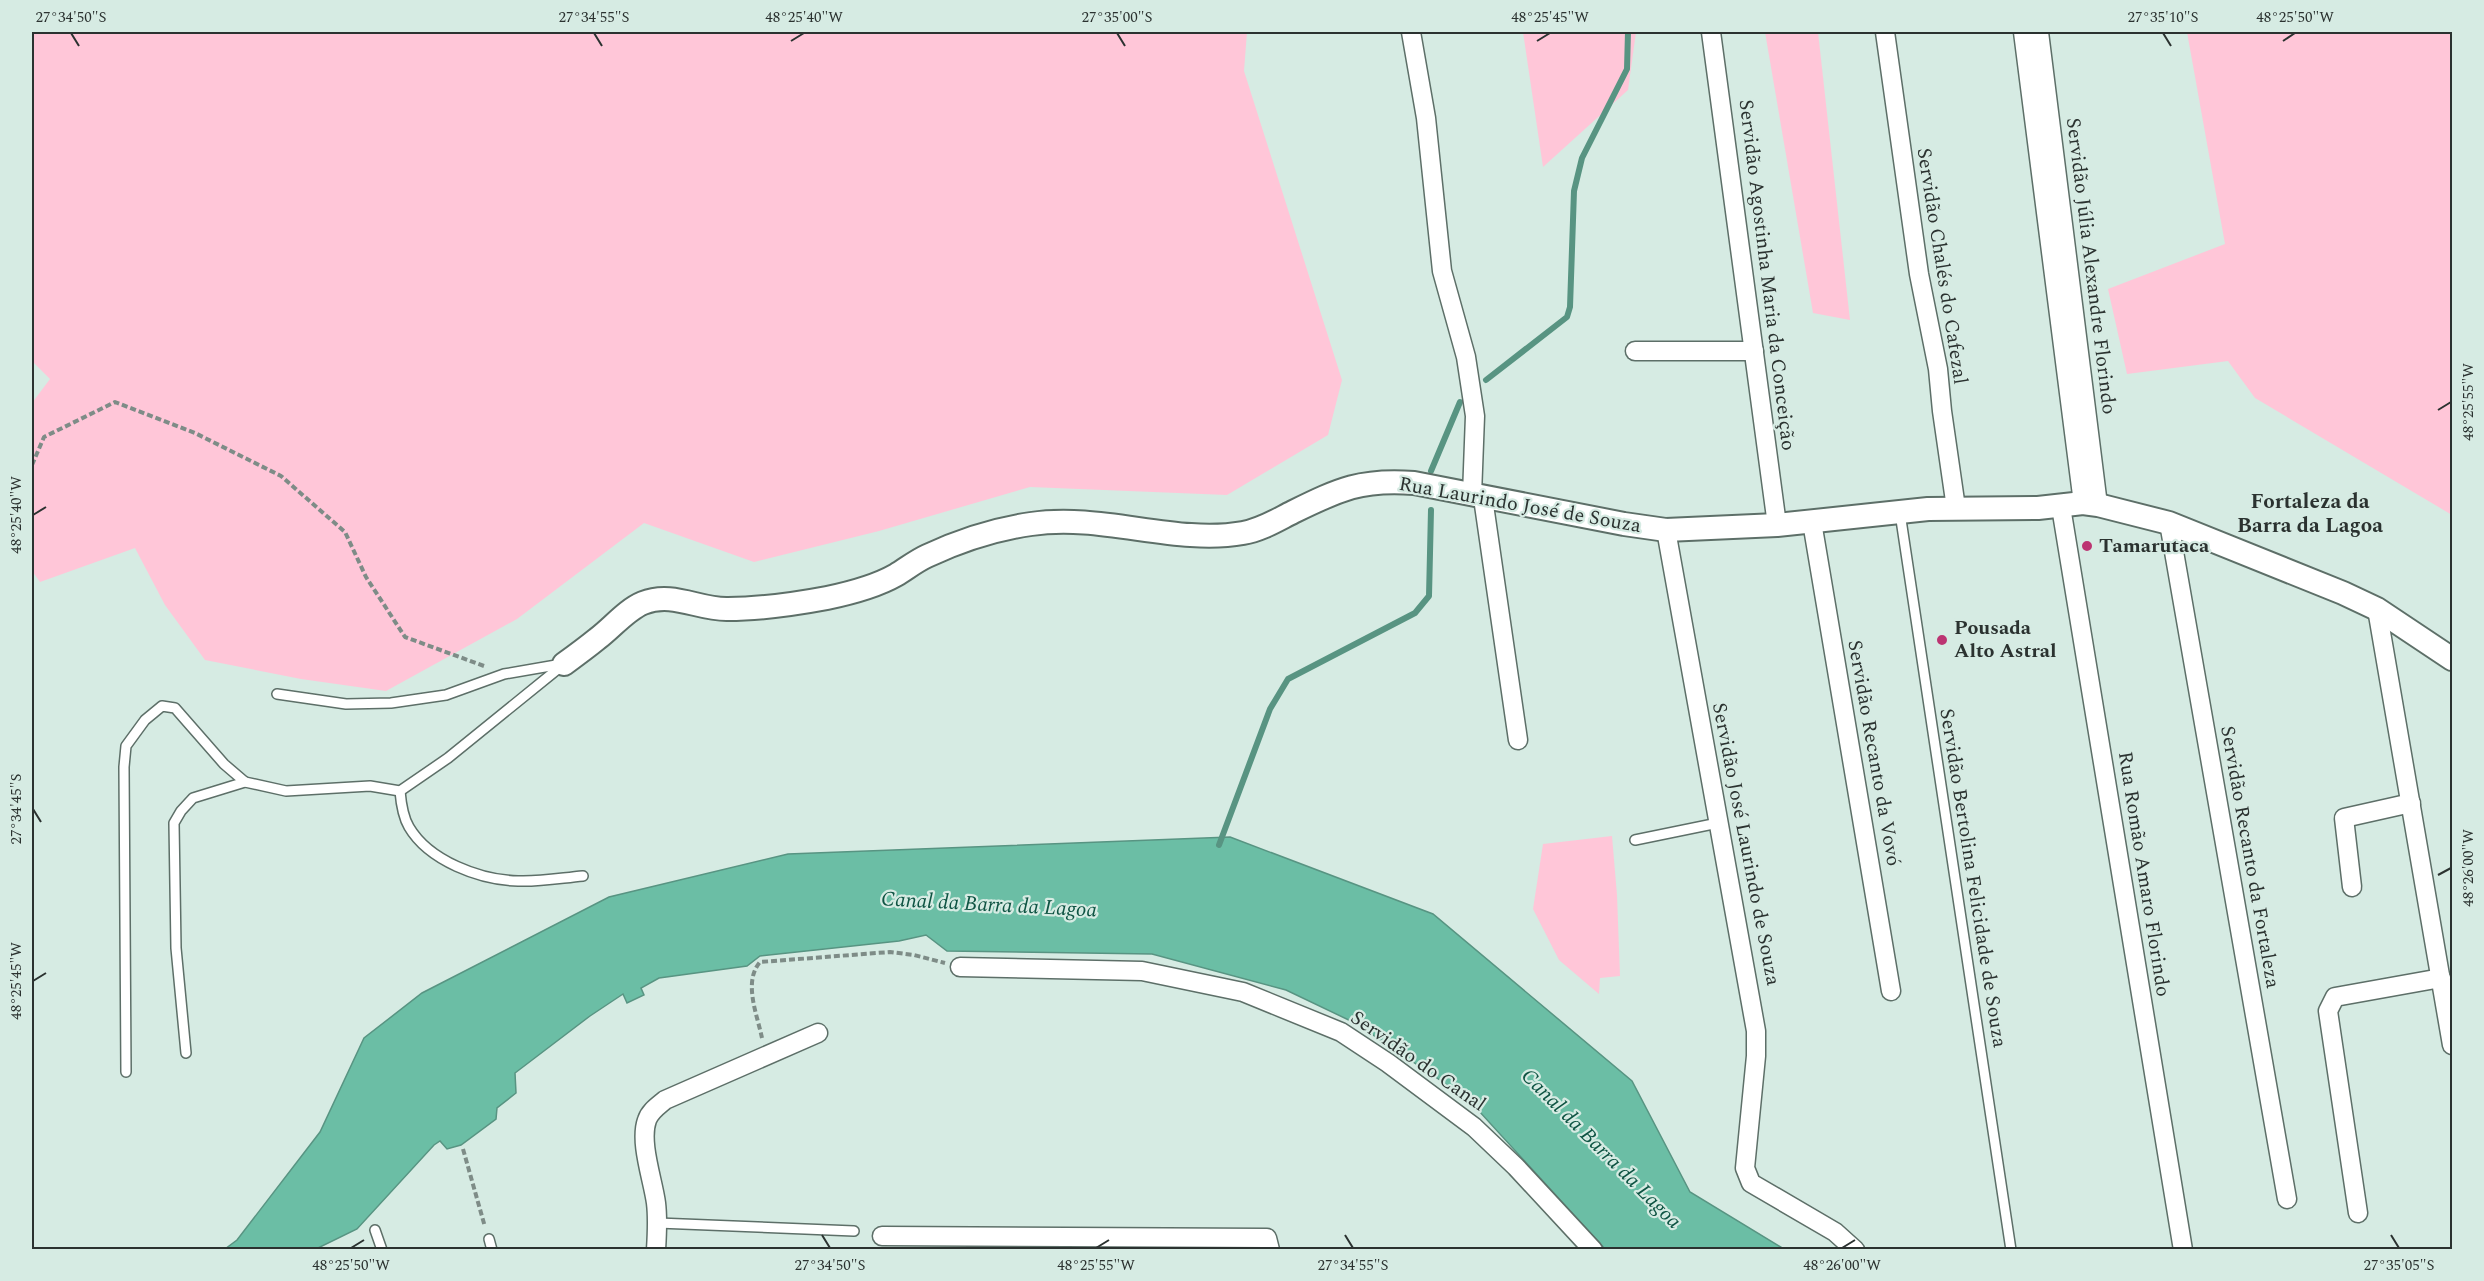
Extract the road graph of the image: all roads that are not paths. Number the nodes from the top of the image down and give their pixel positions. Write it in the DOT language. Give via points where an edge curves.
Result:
graph roads {
  1 [pos="1411,32"];
  2 [pos="1711,32"];
  3 [pos="1885,32"];
  4 [pos="2023,32"];
  5 [pos="2039,32"];
  6 [pos="1635,351"];
  7 [pos="1754,351"];
  8 [pos="1477,497"];
  9 [pos="2081,505"];
  10 [pos="1956,508"];
  11 [pos="1899,511"];
  12 [pos="1812,522"];
  13 [pos="2169,523"];
  14 [pos="1777,525"];
  15 [pos="1666,530"];
  16 [pos="2377,609"];
  17 [pos="2452,659"];
  18 [pos="564,664"];
  19 [pos="277,694"];
  20 [pos="1518,740"];
  21 [pos="245,782"];
  22 [pos="400,791"];
  23 [pos="2411,802"];
  24 [pos="1718,823"];
  25 [pos="1635,840"];
  26 [pos="583,876"];
  27 [pos="2352,887"];
  28 [pos="960,967"];
  29 [pos="2441,978"];
  30 [pos="1891,991"];
  31 [pos="818,1033"];
  32 [pos="2452,1045"];
  33 [pos="186,1053"];
  34 [pos="126,1072"];
  35 [pos="2287,1199"];
  36 [pos="2358,1213"];
  37 [pos="658,1223"];
  38 [pos="375,1230"];
  39 [pos="854,1231"];
  40 [pos="882,1236"];
  41 [pos="489,1239"];
  42 [pos="382,1250"];
  43 [pos="492,1250"];
  44 [pos="656,1250"];
  45 [pos="1270,1250"];
  46 [pos="1593,1250"];
  47 [pos="1855,1250"];
  48 [pos="2011,1250"];
  49 [pos="2183,1250"];
  1 -- 8 [label="street" via="1426,118 1442,271 1466,357 1476,416"];
  2 -- 7 [label="street, Servidão Agostinha Maria da Conceição"];
  3 -- 10 [label="street, Servidão Chalés do Cafezal"];
  4 -- 9 [label="street, Servidão Júlia Alexandre Florindo"];
  5 -- 9 [label="street, Servidão Júlia Alexandre Florindo"];
  6 -- 7 [label="street"];
  7 -- 14 [label="street, Servidão Agostinha Maria da Conceição"];
  8 -- 15 [label="street, Rua Laurindo José de Souza"];
  8 -- 18 [label="street, Rua Laurindo José de Souza" via="1414,483 1368,482 1347,486 1266,526 1223,536 1113,524 1031,524 962,542 924,556 870,588 827,598 725,610 672,598 642,603"];
  8 -- 20 [label="street"];
  9 -- 10 [label="street, Rua Laurindo José de Souza"];
  9 -- 13 [label="street, Rua Laurindo José de Souza"];
  9 -- 49 [label="street, Rua Romão Amaro Florindo"];
  10 -- 11 [label="street, Rua Laurindo José de Souza"];
  11 -- 12 [label="street, Rua Laurindo José de Souza"];
  11 -- 48 [label="lane, Servidão Bertolina Felicidade de Souza"];
  12 -- 14 [label="street, Rua Laurindo José de Souza"];
  12 -- 30 [label="street, Servidão Recanto da Vovó"];
  13 -- 16 [label="street, Rua Laurindo José de Souza"];
  13 -- 35 [label="street, Servidão Recanto da Fortaleza"];
  14 -- 15 [label="street, Rua Laurindo José de Souza"];
  15 -- 24 [label="street, Servidão José Laurindo de Souza"];
  16 -- 17 [label="street, Rua Laurindo José de Souza"];
  16 -- 23 [label="street"];
  18 -- 19 [label="lane" via="504,674 446,695 391,703 346,704"];
  18 -- 22 [label="lane" via="448,758"];
  21 -- 22 [label="lane" via="286,790 370,786"];
  21 -- 33 [label="lane" via="193,798 174,823 176,948"];
  21 -- 34 [label="lane" via="175,708 162,706 145,720 126,746"];
  22 -- 26 [label="lane" via="409,828 436,856 450,864 478,876 518,881"];
  23 -- 27 [label="street" via="2344,818"];
  23 -- 29 [label="street"];
  24 -- 25 [label="lane"];
  24 -- 47 [label="street, Servidão José Laurindo de Souza" via="1756,1031 1744,1168 1751,1183 1834,1232"];
  28 -- 46 [label="street, Servidão do Canal" via="1142,971 1243,992 1341,1032 1474,1127"];
  29 -- 32 [label="street"];
  29 -- 36 [label="street" via="2335,997 2328,1011"];
  31 -- 37 [label="street" via="653,1109 645,1131"];
  37 -- 39 [label="lane"];
  37 -- 44 [label="street"];
  38 -- 42 [label="lane"];
  40 -- 45 [label="street" via="1267,1238"];
  41 -- 43 [label="lane"];
}
